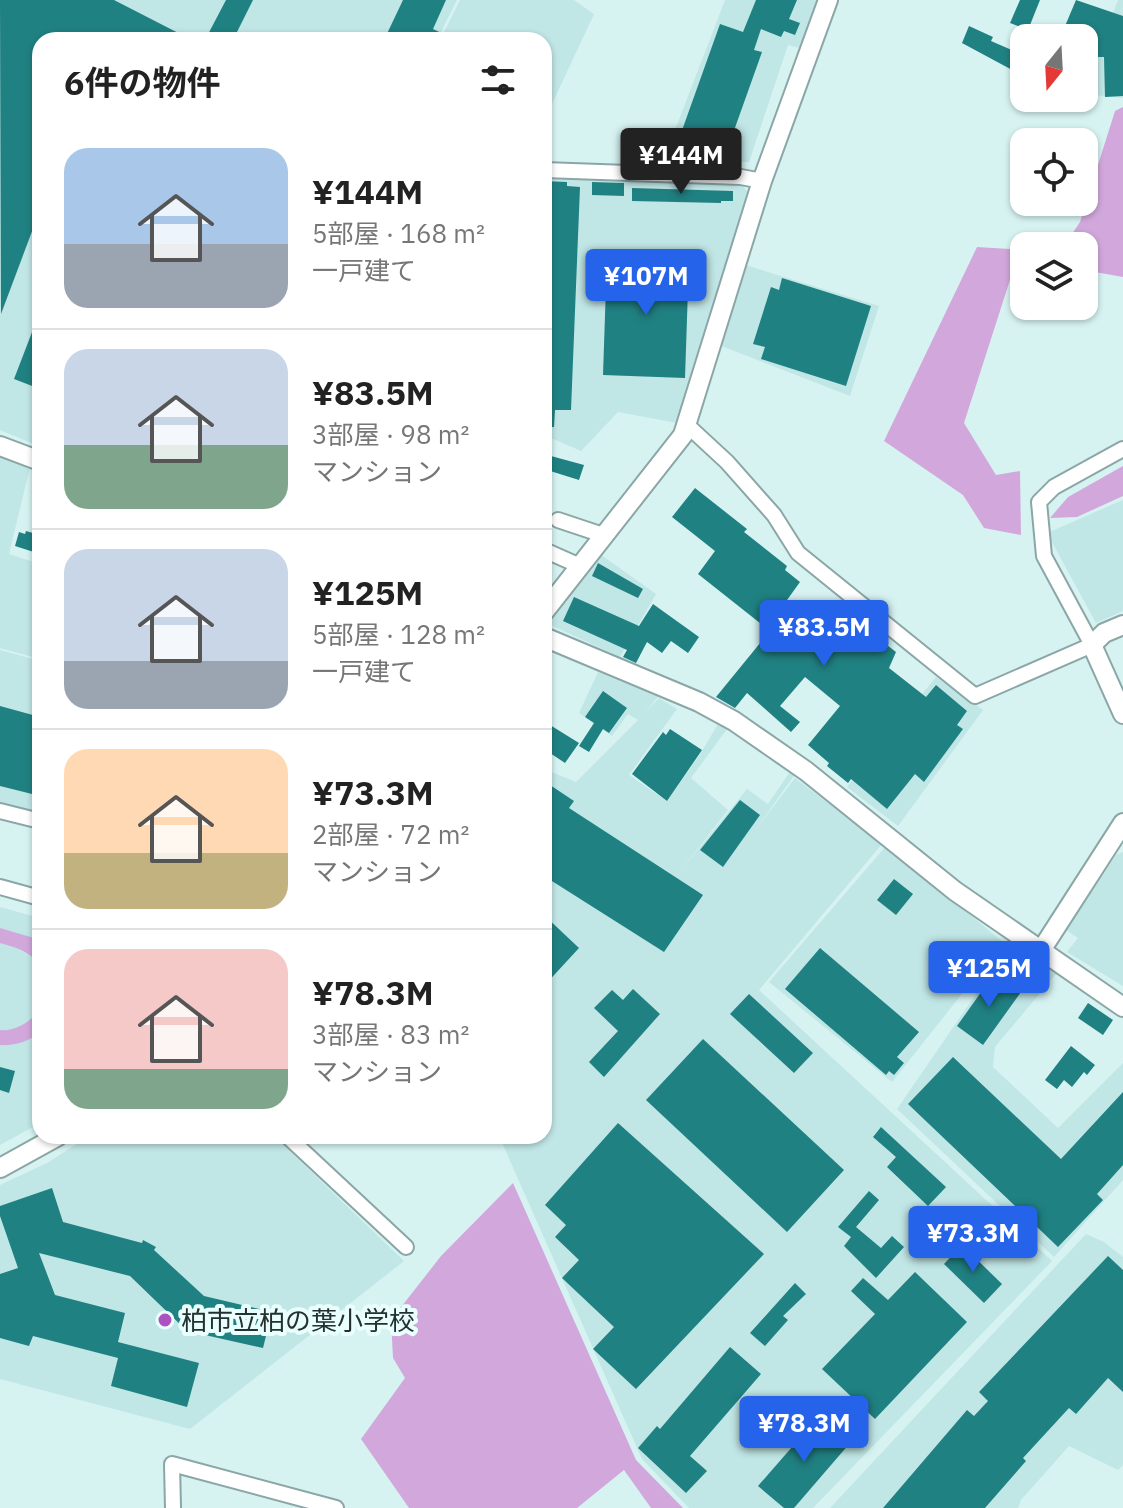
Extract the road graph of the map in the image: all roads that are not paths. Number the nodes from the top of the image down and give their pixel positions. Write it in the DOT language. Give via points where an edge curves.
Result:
graph roads {
  1 [pos="828,0"];
  2 [pos="552,170"];
  3 [pos="762,181"];
  4 [pos="687,425"];
  5 [pos="0,446"];
  6 [pos="1123,449"];
  7 [pos="32,458"];
  8 [pos="558,520"];
  9 [pos="603,535"];
  10 [pos="552,554"];
  11 [pos="580,566"];
  12 [pos="552,602"];
  13 [pos="1123,625"];
  14 [pos="552,640"];
  15 [pos="1092,645"];
  16 [pos="1123,714"];
  17 [pos="0,811"];
  18 [pos="32,819"];
  19 [pos="1123,823"];
  20 [pos="0,887"];
  21 [pos="32,896"];
  22 [pos="1040,952"];
  23 [pos="1123,1007"];
  24 [pos="44,1144"];
  25 [pos="296,1144"];
  26 [pos="0,1168"];
  27 [pos="406,1247"];
  28 [pos="173,1508"];
  29 [pos="336,1508"];
  1 -- 3 [label="street"];
  2 -- 3 [label="street"];
  3 -- 4 [label="street"];
  4 -- 9 [label="street"];
  4 -- 15 [label="street" via="774,515 798,553 975,696"];
  5 -- 7 [label="street"];
  6 -- 15 [label="street" via="1054,487 1039,502 1044,556"];
  8 -- 9 [label="street"];
  9 -- 11 [label="street"];
  10 -- 11 [label="street"];
  11 -- 12 [label="street"];
  13 -- 15 [label="street"];
  14 -- 22 [label="street" via="699,702 747,729"];
  15 -- 16 [label="street"];
  17 -- 18 [label="street"];
  19 -- 22 [label="street"];
  20 -- 21 [label="street"];
  22 -- 23 [label="street"];
  24 -- 26 [label="street"];
  25 -- 27 [label="street"];
  28 -- 29 [label="street" via="172,1464"];
}
